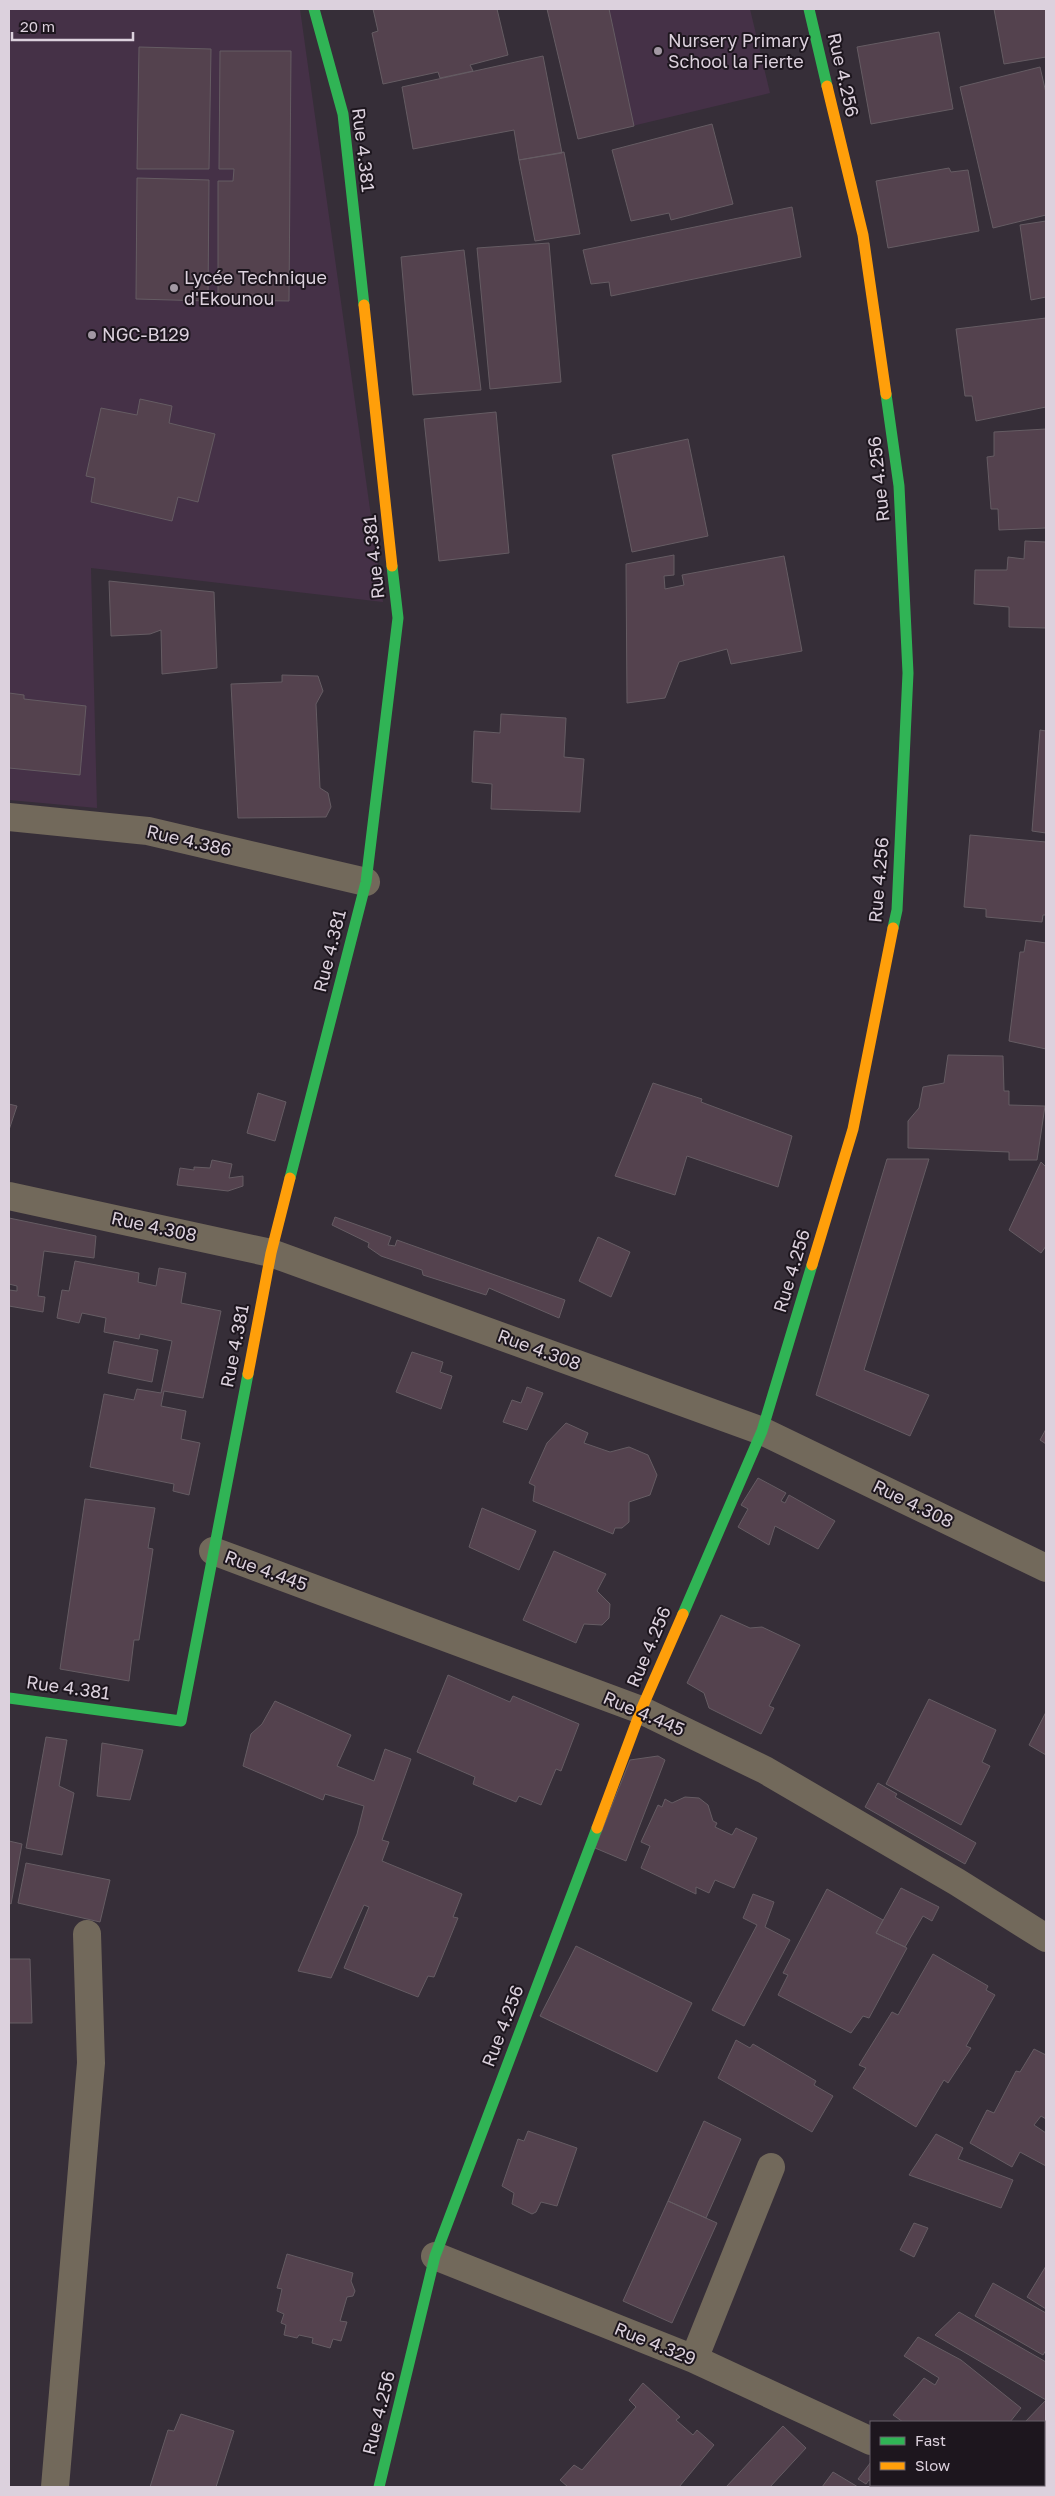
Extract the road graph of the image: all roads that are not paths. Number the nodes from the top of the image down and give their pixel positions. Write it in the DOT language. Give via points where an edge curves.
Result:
graph roads {
  1 [pos="314,9"];
  2 [pos="809,9"];
  3 [pos="9,817"];
  4 [pos="366,882"];
  5 [pos="9,1196"];
  6 [pos="271,1253"];
  7 [pos="762,1431"];
  8 [pos="214,1552"];
  9 [pos="1046,1568"];
  10 [pos="9,1698"];
  11 [pos="641,1710"];
  12 [pos="87,1934"];
  13 [pos="1046,1938"];
  14 [pos="771,2167"];
  15 [pos="435,2256"];
  16 [pos="694,2359"];
  17 [pos="870,2441"];
  18 [pos="55,2487"];
  19 [pos="379,2487"];
  1 -- 4 [label="street, Rue 4.381" via="343,114 398,618"];
  2 -- 7 [label="street, Rue 4.256" via="863,235 899,486 908,673 897,910 854,1129"];
  3 -- 4 [label="street, Rue 4.386" via="148,831"];
  4 -- 6 [label="street, Rue 4.381"];
  5 -- 6 [label="street, Rue 4.308"];
  6 -- 7 [label="street, Rue 4.308"];
  6 -- 8 [label="street, Rue 4.381"];
  7 -- 9 [label="street, Rue 4.308"];
  7 -- 11 [label="street, Rue 4.256"];
  8 -- 10 [label="street, Rue 4.381" via="181,1721"];
  8 -- 11 [label="street, Rue 4.445"];
  11 -- 13 [label="street, Rue 4.445" via="765,1770"];
  11 -- 15 [label="street, Rue 4.256"];
  12 -- 18 [label="street" via="91,2063"];
  14 -- 16 [label="street"];
  15 -- 16 [label="street, Rue 4.329"];
  15 -- 19 [label="street, Rue 4.256"];
  16 -- 17 [label="street, Rue 4.329"];
}
